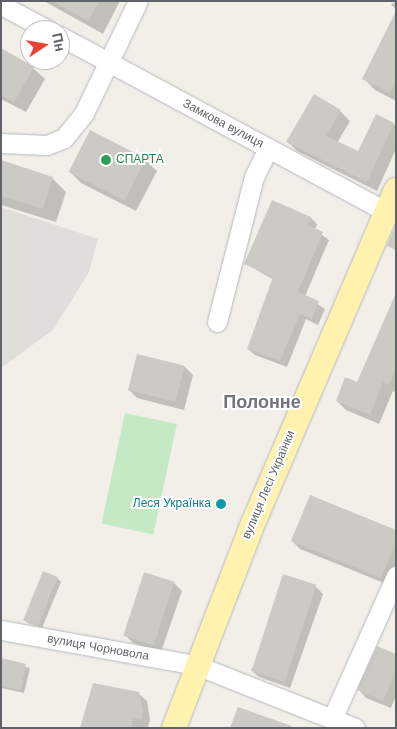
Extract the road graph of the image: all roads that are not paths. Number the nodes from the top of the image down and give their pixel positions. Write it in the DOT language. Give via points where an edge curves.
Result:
graph roads {
  1 [pos="138,1"];
  2 [pos="1,5"];
  3 [pos="29,20"];
  4 [pos="70,41"];
  5 [pos="108,62"];
  6 [pos="1,143"];
  7 [pos="268,148"];
  8 [pos="396,190"];
  9 [pos="385,212"];
  10 [pos="218,322"];
  11 [pos="396,576"];
  12 [pos="1,630"];
  13 [pos="196,665"];
  14 [pos="332,719"];
  15 [pos="174,728"];
  16 [pos="355,728"];
  1 -- 5 [label="street"];
  2 -- 3 [label="street"];
  4 -- 5 [label="street, Замкова вулиця"];
  5 -- 6 [label="street" via="84,114 64,138 47,144"];
  5 -- 7 [label="street, Замкова вулиця"];
  7 -- 9 [label="street, Замкова вулиця"];
  7 -- 10 [label="street" via="254,177"];
  8 -- 9 [label="main road, вулиця Лесі Українки"];
  9 -- 13 [label="main road, вулиця Лесі Українки"];
  11 -- 14 [label="street"];
  12 -- 13 [label="street, вулиця Чорновола"];
  13 -- 14 [label="street, вулиця Чорновола"];
  13 -- 15 [label="main road, вулиця Лесі Українки"];
  14 -- 16 [label="street, вулиця Чорновола"];
}
